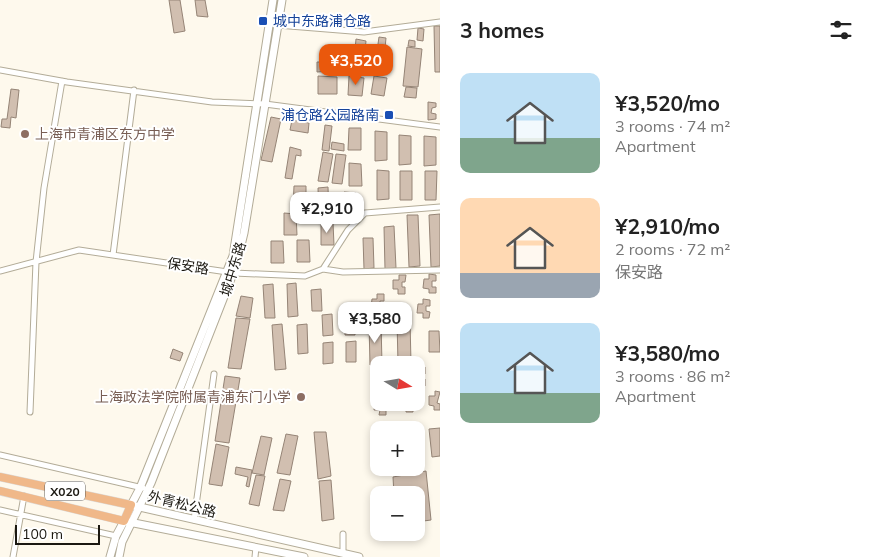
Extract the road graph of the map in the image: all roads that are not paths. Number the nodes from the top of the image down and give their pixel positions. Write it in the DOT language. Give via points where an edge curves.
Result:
graph roads {
  1 [pos="273,0"];
  2 [pos="282,0"];
  3 [pos="440,22"];
  4 [pos="278,26"];
  5 [pos="0,70"];
  6 [pos="62,81"];
  7 [pos="134,90"];
  8 [pos="256,104"];
  9 [pos="265,104"];
  10 [pos="440,127"];
  11 [pos="440,208"];
  12 [pos="113,255"];
  13 [pos="36,262"];
  14 [pos="323,269"];
  15 [pos="440,270"];
  16 [pos="0,271"];
  17 [pos="231,273"];
  18 [pos="214,374"];
  19 [pos="30,412"];
  20 [pos="0,455"];
  21 [pos="0,477"];
  22 [pos="144,489"];
  23 [pos="0,491"];
  24 [pos="24,496"];
  25 [pos="135,506"];
  26 [pos="0,510"];
  27 [pos="20,515"];
  28 [pos="194,520"];
  29 [pos="127,521"];
  30 [pos="343,534"];
  31 [pos="116,536"];
  32 [pos="256,547"];
  33 [pos="343,553"];
  34 [pos="13,557"];
  35 [pos="110,557"];
  36 [pos="119,557"];
  37 [pos="256,557"];
  38 [pos="304,557"];
  39 [pos="358,557"];
  1 -- 8 [label="main road, 城中东路"];
  2 -- 4 [label="main road, 城中东路"];
  3 -- 4 [label="street" via="364,32"];
  4 -- 9 [label="main road, 城中东路"];
  5 -- 6 [label="street"];
  6 -- 7 [label="street"];
  6 -- 13 [label="street" via="44,188"];
  7 -- 8 [label="street" via="212,102"];
  7 -- 12 [label="street"];
  8 -- 9 [label="street"];
  8 -- 17 [label="main road, 城中东路"];
  9 -- 10 [label="street"];
  9 -- 17 [label="main road, 城中东路" via="244,233"];
  11 -- 14 [label="street" via="365,213 348,230"];
  12 -- 13 [label="street, 保安路" via="79,250"];
  12 -- 17 [label="street, 保安路"];
  13 -- 16 [label="street, 保安路"];
  13 -- 19 [label="street"];
  14 -- 15 [label="street" via="343,272"];
  14 -- 17 [label="street, 保安路" via="305,276"];
  17 -- 22 [label="main road, 城中东路"];
  18 -- 28 [label="street"];
  20 -- 22 [label="street"];
  21 -- 25 [label="main road, 外青松公路 / X020"];
  22 -- 25 [label="main road, 城中东路"];
  23 -- 24 [label="main road, 外青松公路 / X020"];
  24 -- 27 [label="street"];
  24 -- 29 [label="main road, 外青松公路 / X020"];
  25 -- 28 [label="main road, 外青松公路 / X020"];
  25 -- 29 [label="main road"];
  26 -- 27 [label="street"];
  27 -- 31 [label="street"];
  27 -- 34 [label="street"];
  28 -- 33 [label="main road, 外青松公路 / X020"];
  29 -- 31 [label="main road"];
  29 -- 32 [label="main road, 外青松公路 / X020"];
  29 -- 36 [label="main road"];
  30 -- 33 [label="street"];
  31 -- 35 [label="main road"];
  32 -- 37 [label="street"];
  32 -- 38 [label="main road, 外青松公路 / X020"];
  33 -- 39 [label="main road, 外青松公路 / X020"];
}
